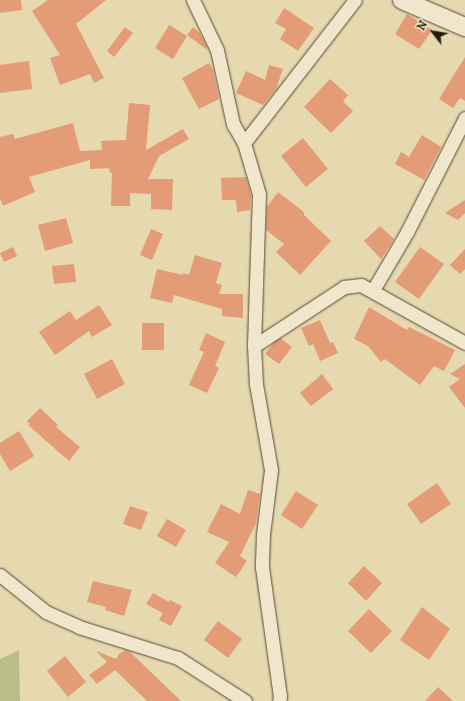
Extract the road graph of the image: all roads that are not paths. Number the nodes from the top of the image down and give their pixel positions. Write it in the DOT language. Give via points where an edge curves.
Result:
graph roads {
  1 [pos="193,0"];
  2 [pos="355,0"];
  3 [pos="402,0"];
  4 [pos="465,27"];
  5 [pos="465,118"];
  6 [pos="244,143"];
  7 [pos="372,290"];
  8 [pos="465,343"];
  9 [pos="254,346"];
  10 [pos="0,575"];
  11 [pos="245,701"];
  12 [pos="279,701"];
  1 -- 6 [label="street" via="217,50 233,124"];
  2 -- 6 [label="street"];
  3 -- 4 [label="main road"];
  5 -- 7 [label="street" via="407,232"];
  6 -- 9 [label="street" via="259,194"];
  7 -- 8 [label="street"];
  7 -- 9 [label="street" via="361,285 344,287"];
  9 -- 12 [label="street" via="256,384 271,470 263,534 262,567"];
  10 -- 11 [label="street" via="46,612 79,627 178,658"];
}
